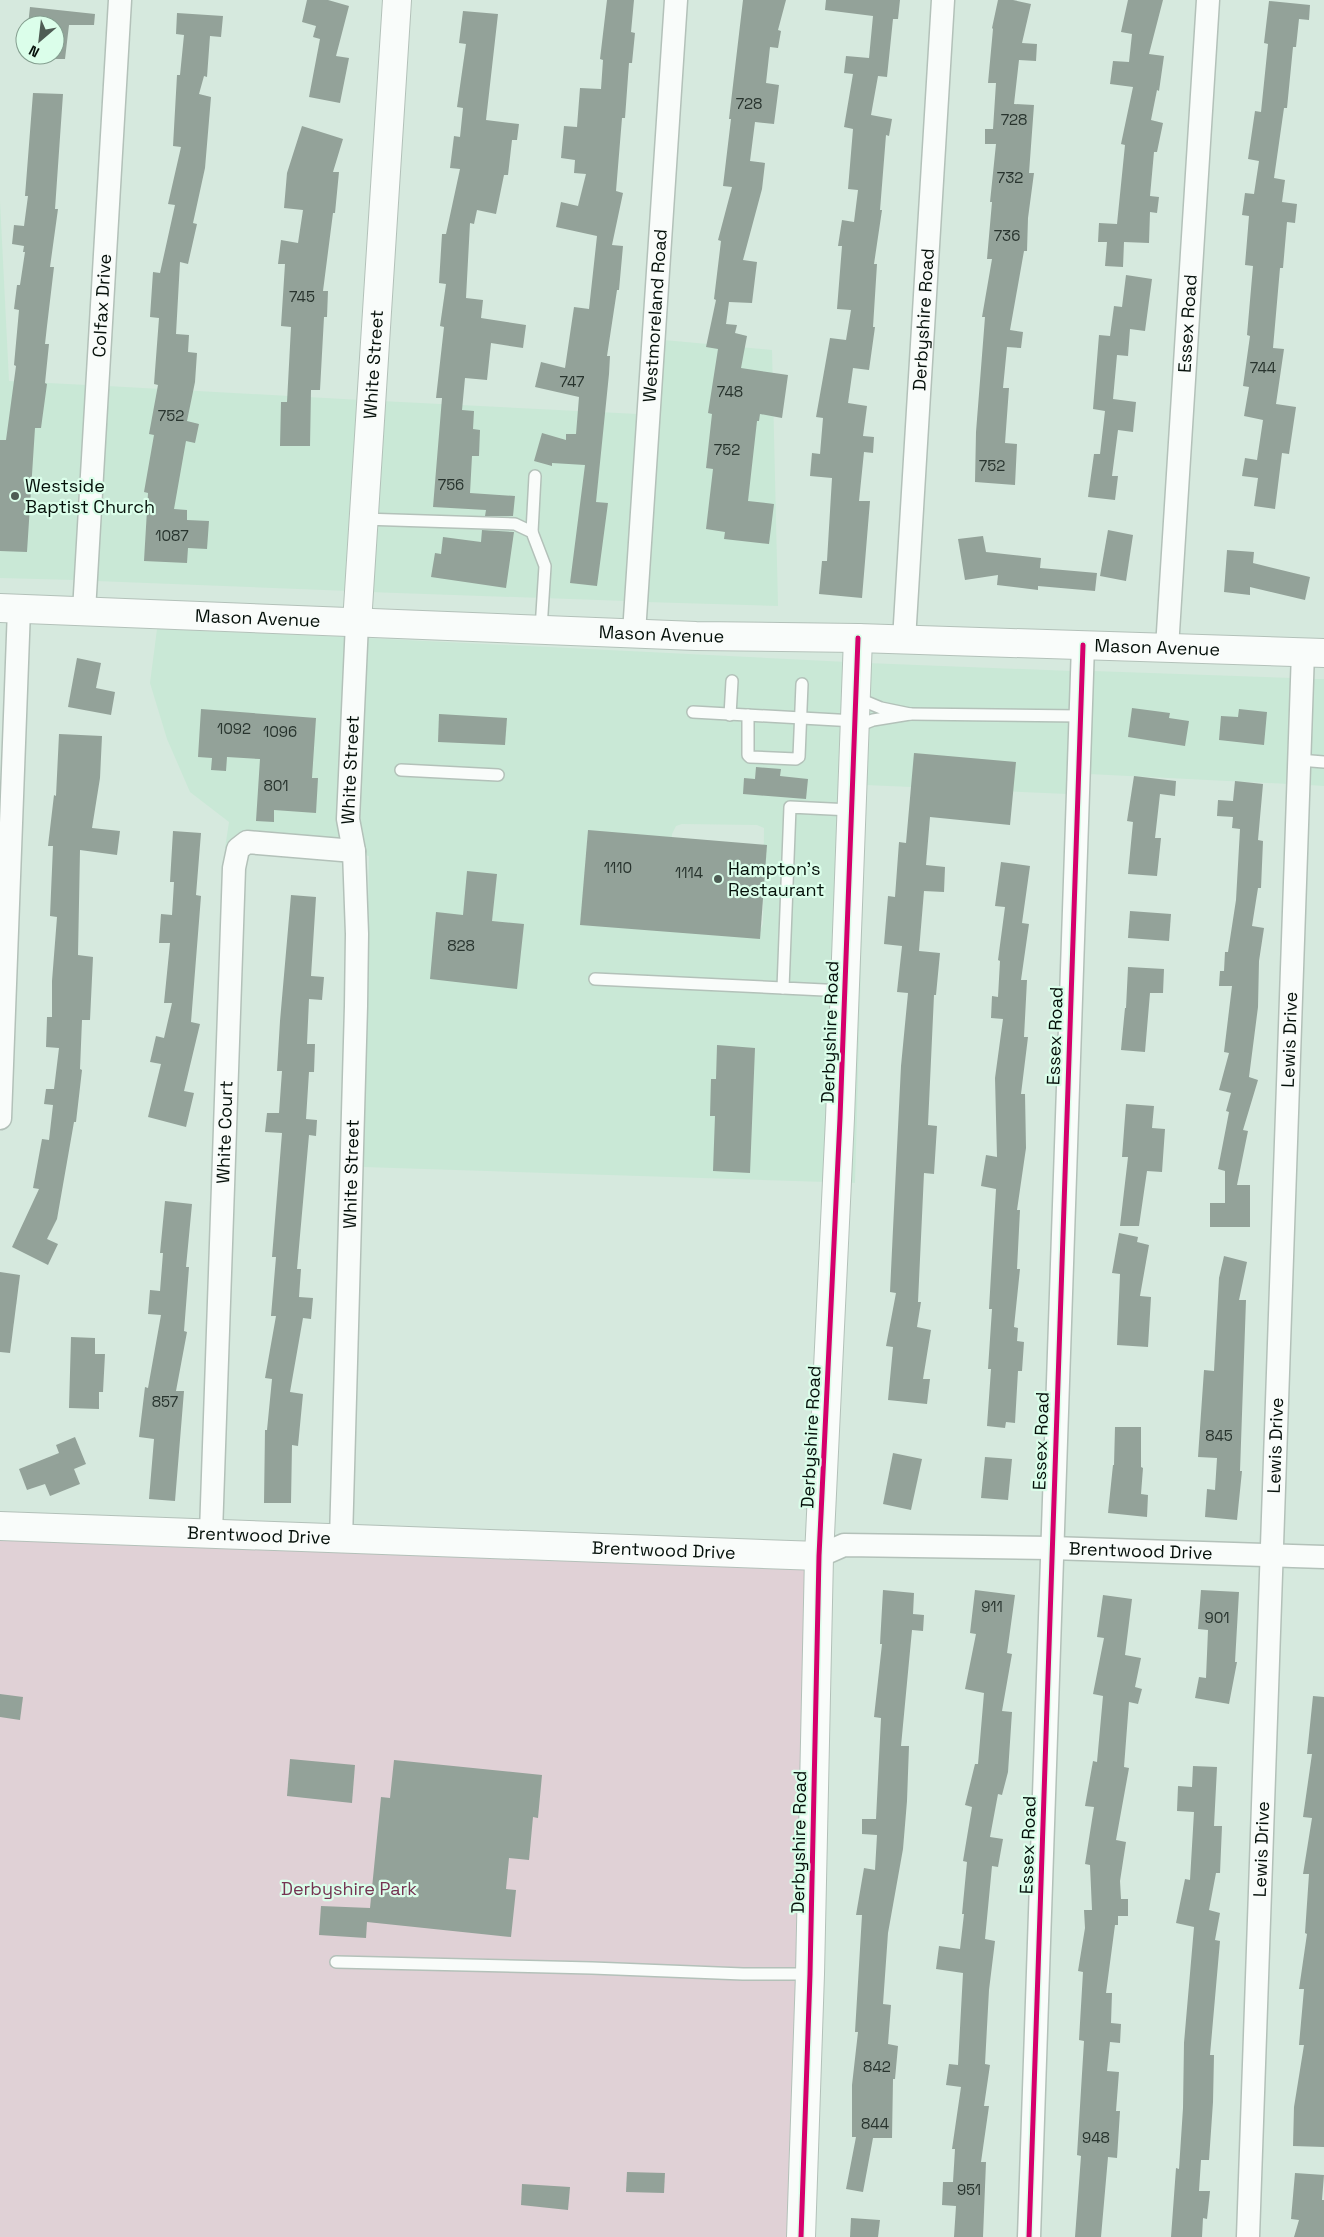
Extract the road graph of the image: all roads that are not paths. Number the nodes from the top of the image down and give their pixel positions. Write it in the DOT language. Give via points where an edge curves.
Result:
graph roads {
  1 [pos="120,0"];
  2 [pos="397,0"];
  3 [pos="676,0"];
  4 [pos="943,0"];
  5 [pos="1208,0"];
  6 [pos="535,476"];
  7 [pos="363,519"];
  8 [pos="532,532"];
  9 [pos="10,608"];
  10 [pos="84,612"];
  11 [pos="356,623"];
  12 [pos="541,628"];
  13 [pos="634,633"];
  14 [pos="858,638"];
  15 [pos="904,640"];
  16 [pos="1083,645"];
  17 [pos="1167,648"];
  18 [pos="1314,652"];
  19 [pos="732,681"];
  20 [pos="802,684"];
  21 [pos="693,712"];
  22 [pos="910,714"];
  23 [pos="730,715"];
  24 [pos="748,715"];
  25 [pos="855,715"];
  26 [pos="1080,716"];
  27 [pos="800,718"];
  28 [pos="1300,760"];
  29 [pos="1324,762"];
  30 [pos="6,766"];
  31 [pos="401,770"];
  32 [pos="498,775"];
  33 [pos="852,810"];
  34 [pos="354,851"];
  35 [pos="595,979"];
  36 [pos="783,988"];
  37 [pos="845,990"];
  38 [pos="0,1118"];
  39 [pos="0,1526"];
  40 [pos="212,1533"];
  41 [pos="341,1540"];
  42 [pos="1051,1548"];
  43 [pos="819,1556"];
  44 [pos="1272,1556"];
  45 [pos="1324,1557"];
  46 [pos="336,1962"];
  47 [pos="810,1974"];
  48 [pos="801,2237"];
  49 [pos="1029,2237"];
  50 [pos="1248,2237"];
  1 -- 10 [label="street, Colfax Drive"];
  2 -- 7 [label="street, White Street"];
  3 -- 13 [label="street, Westmoreland Road"];
  4 -- 15 [label="street, Derbyshire Road"];
  5 -- 17 [label="street, Essex Road"];
  6 -- 8 [label="lane"];
  7 -- 8 [label="lane" via="515,524"];
  7 -- 11 [label="street, White Street"];
  8 -- 12 [label="lane" via="545,566"];
  9 -- 10 [label="street, Mason Avenue"];
  9 -- 30 [label="street"];
  10 -- 11 [label="street, Mason Avenue"];
  11 -- 12 [label="street, Mason Avenue"];
  11 -- 34 [label="street, White Street" via="348,818"];
  12 -- 13 [label="street, Mason Avenue"];
  13 -- 14 [label="street, Mason Avenue"];
  14 -- 15 [label="street, Mason Avenue"];
  14 -- 25 [label="street, Derbyshire Road"];
  15 -- 16 [label="street, Mason Avenue"];
  16 -- 17 [label="street, Mason Avenue"];
  16 -- 26 [label="street, Essex Road"];
  17 -- 18 [label="street, Mason Avenue"];
  18 -- 28 [label="street, Lewis Drive"];
  19 -- 23 [label="lane"];
  20 -- 27 [label="lane"];
  21 -- 23 [label="lane"];
  22 -- 25 [label="lane" via="873,720"];
  22 -- 25 [label="lane" via="881,708"];
  22 -- 26 [label="lane"];
  23 -- 24 [label="lane"];
  24 -- 27 [label="lane"];
  24 -- 27 [label="lane" via="750,757 799,757"];
  25 -- 27 [label="lane"];
  25 -- 33 [label="street, Derbyshire Road"];
  26 -- 42 [label="street, Essex Road"];
  28 -- 29 [label="lane"];
  28 -- 44 [label="street, Lewis Drive"];
  30 -- 38 [label="street"];
  31 -- 32 [label="lane"];
  33 -- 36 [label="lane" via="790,807"];
  33 -- 37 [label="street, Derbyshire Road"];
  34 -- 40 [label="street, White Court" via="247,842 238,849 234,868"];
  34 -- 41 [label="street, White Street" via="356,1016"];
  35 -- 36 [label="lane"];
  36 -- 37 [label="lane"];
  37 -- 43 [label="street, Derbyshire Road"];
  39 -- 40 [label="street, Brentwood Drive"];
  40 -- 41 [label="street, Brentwood Drive"];
  41 -- 43 [label="street, Brentwood Drive"];
  42 -- 43 [label="street, Brentwood Drive" via="844,1545"];
  42 -- 44 [label="street, Brentwood Drive"];
  42 -- 49 [label="street, Essex Road"];
  43 -- 47 [label="street, Derbyshire Road"];
  44 -- 45 [label="street, Brentwood Drive"];
  44 -- 50 [label="street, Lewis Drive"];
  46 -- 47 [label="lane"];
  47 -- 48 [label="street, Derbyshire Road"];
}
